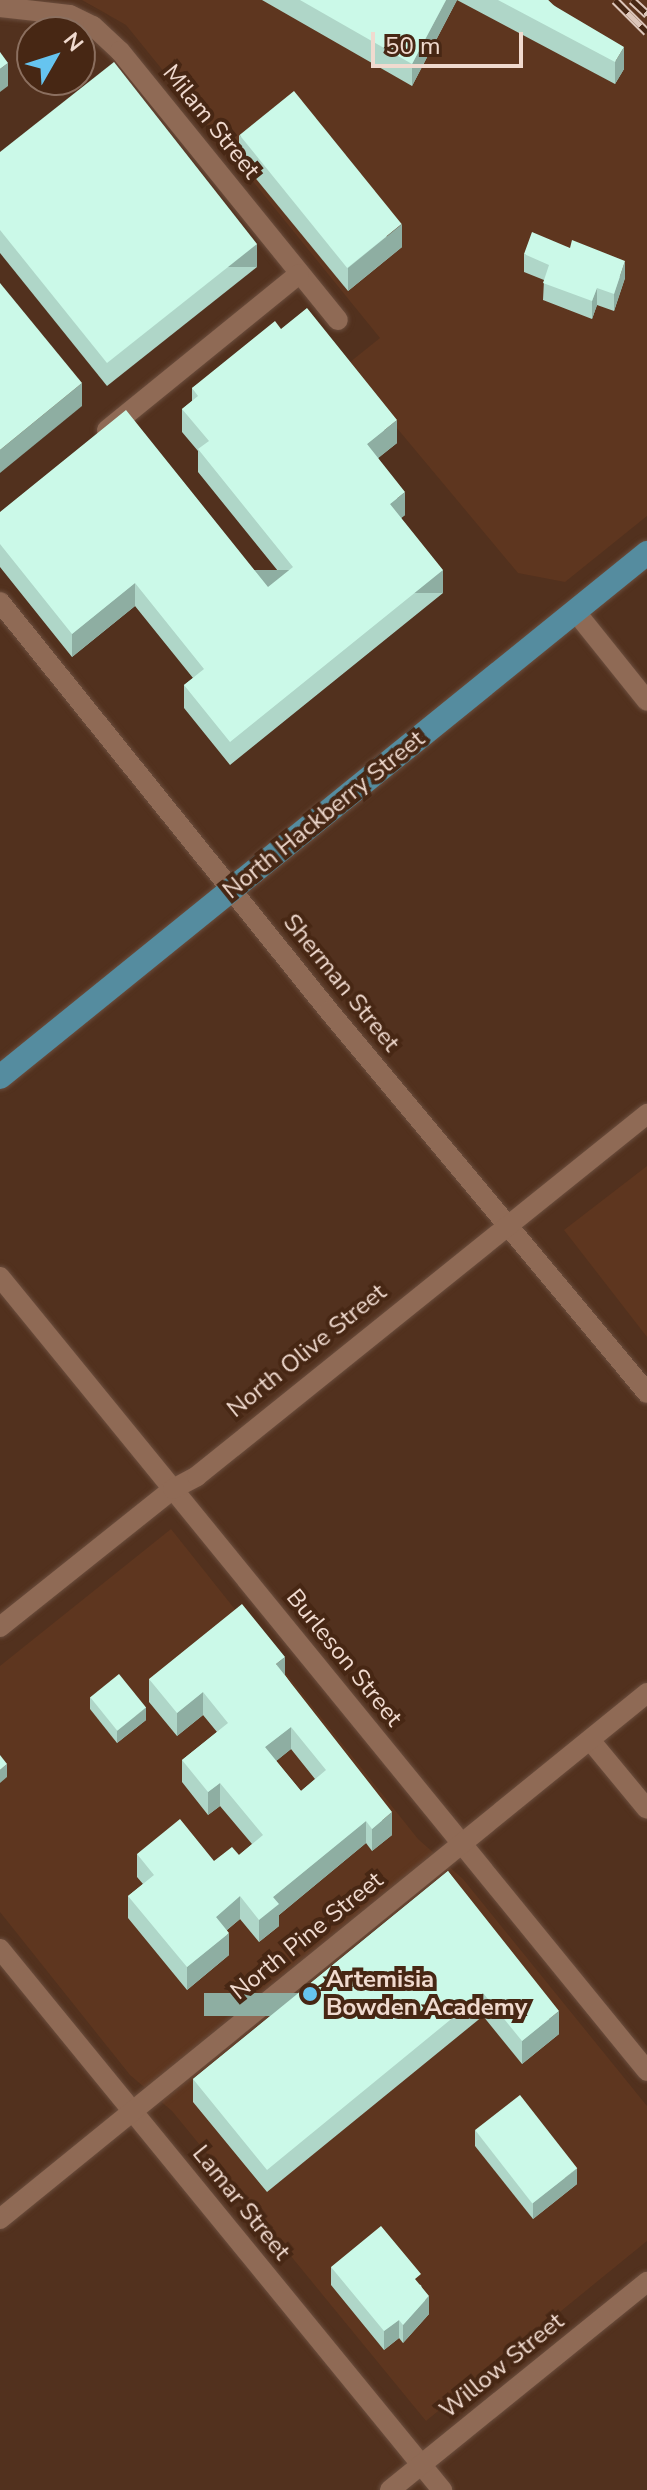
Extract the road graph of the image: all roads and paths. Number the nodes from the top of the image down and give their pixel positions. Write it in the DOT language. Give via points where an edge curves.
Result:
graph roads {
  1 [pos="0,7"];
  2 [pos="299,274"];
  3 [pos="338,320"];
  4 [pos="84,449"];
  5 [pos="647,553"];
  6 [pos="0,602"];
  7 [pos="575,611"];
  8 [pos="647,701"];
  9 [pos="231,890"];
  10 [pos="0,1077"];
  11 [pos="647,1114"];
  12 [pos="508,1222"];
  13 [pos="0,1277"];
  14 [pos="647,1393"];
  15 [pos="173,1489"];
  16 [pos="0,1627"];
  17 [pos="647,1693"];
  18 [pos="590,1740"];
  19 [pos="647,1809"];
  20 [pos="462,1844"];
  21 [pos="0,1949"];
  22 [pos="647,2071"];
  23 [pos="133,2112"];
  24 [pos="0,2219"];
  25 [pos="647,2282"];
  26 [pos="421,2465"];
  27 [pos="390,2490"];
  28 [pos="442,2490"];
  1 -- 2 [label="street, Milam Street" via="70,15 93,26 120,51"];
  2 -- 3 [label="street, Milam Street"];
  2 -- 4 [label="street"];
  5 -- 7 [label="main road, North Hackberry Street"];
  6 -- 9 [label="street, Sherman Street"];
  7 -- 8 [label="street"];
  7 -- 9 [label="main road, North Hackberry Street"];
  9 -- 10 [label="main road, North Hackberry Street"];
  9 -- 12 [label="street, Sherman Street"];
  11 -- 12 [label="street, North Olive Street"];
  12 -- 14 [label="street, Sherman Street"];
  12 -- 15 [label="street, North Olive Street" via="197,1476"];
  13 -- 15 [label="street, Burleson Street"];
  15 -- 16 [label="street, North Olive Street"];
  15 -- 20 [label="street, Burleson Street"];
  17 -- 18 [label="street, North Pine Street"];
  18 -- 19 [label="street"];
  18 -- 20 [label="street, North Pine Street"];
  20 -- 22 [label="street, Burleson Street"];
  20 -- 23 [label="street, North Pine Street"];
  21 -- 23 [label="street, Lamar Street"];
  23 -- 24 [label="street, North Pine Street"];
  23 -- 26 [label="street, Lamar Street"];
  25 -- 26 [label="street, Willow Street"];
  26 -- 27 [label="street, Willow Street"];
  26 -- 28 [label="street, Lamar Street"];
}
